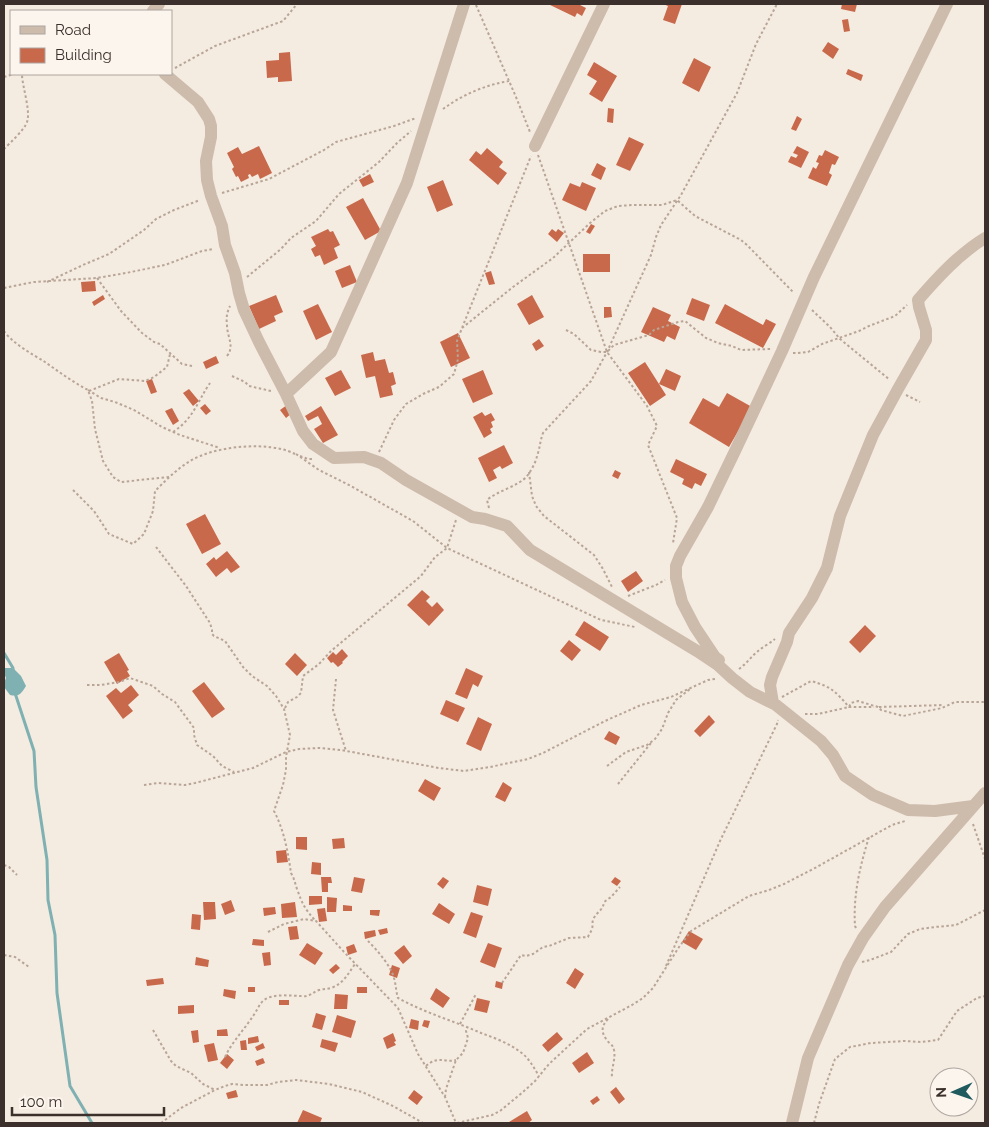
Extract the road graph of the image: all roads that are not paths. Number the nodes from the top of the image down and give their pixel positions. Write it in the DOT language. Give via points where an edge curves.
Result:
graph roads {
  1 [pos="464,4"];
  2 [pos="604,4"];
  3 [pos="947,4"];
  4 [pos="167,75"];
  5 [pos="535,146"];
  6 [pos="985,238"];
  7 [pos="286,394"];
  8 [pos="732,673"];
  9 [pos="773,703"];
  10 [pos="985,793"];
  11 [pos="974,806"];
  12 [pos="792,1123"];
  1 -- 7 [label="street" via="408,183 331,352"];
  2 -- 5 [label="street"];
  3 -- 8 [label="street" via="814,277 708,507 676,566 682,602 695,627 715,658"];
  4 -- 7 [label="street" via="198,102 209,119 211,137 206,161 210,196 222,226 244,310"];
  6 -- 9 [label="street" via="951,265 918,300 926,340 873,435 844,508 827,568 789,633 770,685"];
  7 -- 8 [label="street" via="303,431 313,444 334,458 364,457 376,461 472,517 507,526 530,550"];
  8 -- 9 [label="street" via="742,676"];
  9 -- 11 [label="street" via="821,741 845,776 873,795 908,810 935,811"];
  10 -- 11 [label="street"];
  11 -- 12 [label="street" via="885,907 863,938 808,1058"];
}
